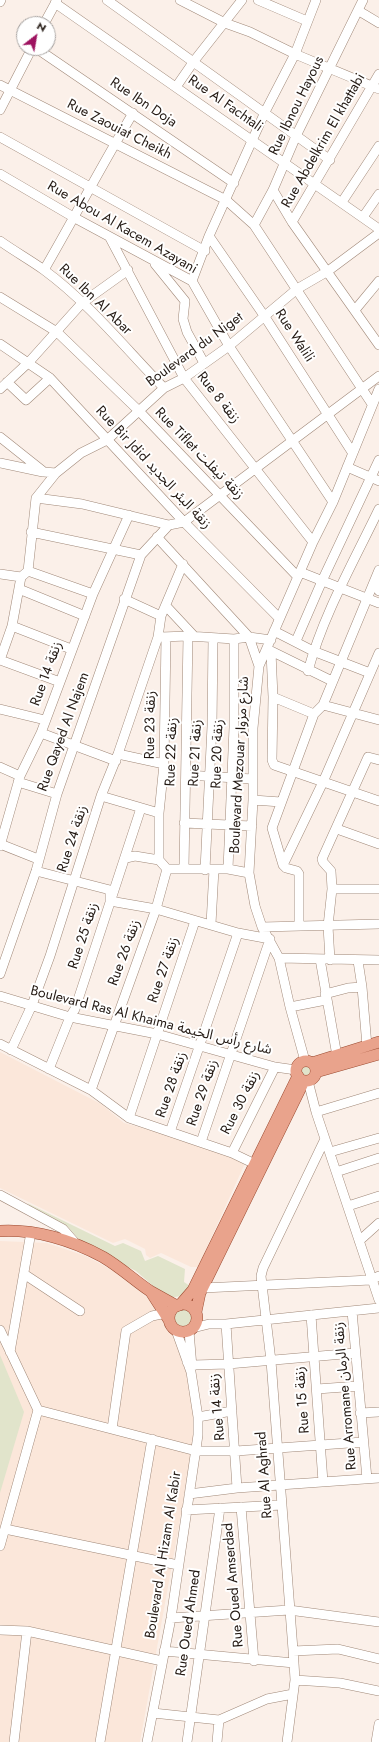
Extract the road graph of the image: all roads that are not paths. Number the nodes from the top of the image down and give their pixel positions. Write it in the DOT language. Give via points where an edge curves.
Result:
graph roads {
  1 [pos="107,0"];
  2 [pos="180,0"];
  3 [pos="242,0"];
  4 [pos="258,0"];
  5 [pos="316,0"];
  6 [pos="363,0"];
  7 [pos="56,2"];
  8 [pos="359,11"];
  9 [pos="48,16"];
  10 [pos="307,21"];
  11 [pos="225,23"];
  12 [pos="379,23"];
  13 [pos="295,54"];
  14 [pos="28,56"];
  15 [pos="48,56"];
  16 [pos="194,61"];
  17 [pos="331,68"];
  18 [pos="379,74"];
  19 [pos="0,86"];
  20 [pos="176,87"];
  21 [pos="375,88"];
  22 [pos="10,90"];
  23 [pos="0,110"];
  24 [pos="264,112"];
  25 [pos="133,113"];
  26 [pos="296,136"];
  27 [pos="0,137"];
  28 [pos="253,141"];
  29 [pos="115,144"];
  30 [pos="379,146"];
  31 [pos="330,160"];
  32 [pos="285,162"];
  33 [pos="0,174"];
  34 [pos="234,183"];
  35 [pos="316,184"];
  36 [pos="90,186"];
  37 [pos="273,190"];
  38 [pos="379,194"];
  39 [pos="226,200"];
  40 [pos="342,202"];
  41 [pos="363,217"];
  42 [pos="74,218"];
  43 [pos="292,222"];
  44 [pos="254,224"];
  45 [pos="379,228"];
  46 [pos="379,233"];
  47 [pos="110,236"];
  48 [pos="209,236"];
  49 [pos="0,241"];
  50 [pos="205,251"];
  51 [pos="153,261"];
  52 [pos="44,270"];
  53 [pos="128,270"];
  54 [pos="328,271"];
  55 [pos="192,281"];
  56 [pos="379,281"];
  57 [pos="297,289"];
  58 [pos="176,291"];
  59 [pos="197,292"];
  60 [pos="0,297"];
  61 [pos="185,301"];
  62 [pos="82,303"];
  63 [pos="355,310"];
  64 [pos="265,316"];
  65 [pos="57,332"];
  66 [pos="0,344"];
  67 [pos="379,345"];
  68 [pos="229,346"];
  69 [pos="29,362"];
  70 [pos="204,363"];
  71 [pos="379,376"];
  72 [pos="50,378"];
  73 [pos="184,378"];
  74 [pos="7,382"];
  75 [pos="164,388"];
  76 [pos="0,389"];
  77 [pos="362,389"];
  78 [pos="379,389"];
  79 [pos="372,404"];
  80 [pos="139,411"];
  81 [pos="327,415"];
  82 [pos="0,437"];
  83 [pos="107,440"];
  84 [pos="292,441"];
  85 [pos="352,452"];
  86 [pos="379,460"];
  87 [pos="0,463"];
  88 [pos="347,467"];
  89 [pos="256,469"];
  90 [pos="44,472"];
  91 [pos="56,473"];
  92 [pos="375,479"];
  93 [pos="220,496"];
  94 [pos="36,498"];
  95 [pos="333,502"];
  96 [pos="379,509"];
  97 [pos="129,515"];
  98 [pos="184,522"];
  99 [pos="169,525"];
  100 [pos="31,532"];
  101 [pos="157,537"];
  102 [pos="313,542"];
  103 [pos="114,551"];
  104 [pos="141,555"];
  105 [pos="183,564"];
  106 [pos="379,570"];
  107 [pos="0,574"];
  108 [pos="24,574"];
  109 [pos="299,575"];
  110 [pos="375,580"];
  111 [pos="322,581"];
  112 [pos="341,588"];
  113 [pos="19,589"];
  114 [pos="379,591"];
  115 [pos="94,594"];
  116 [pos="124,599"];
  117 [pos="367,599"];
  118 [pos="379,603"];
  119 [pos="166,606"];
  120 [pos="85,616"];
  121 [pos="161,616"];
  122 [pos="279,618"];
  123 [pos="12,626"];
  124 [pos="274,631"];
  125 [pos="191,636"];
  126 [pos="162,637"];
  127 [pos="249,637"];
  128 [pos="213,638"];
  129 [pos="234,639"];
  130 [pos="271,640"];
  131 [pos="296,642"];
  132 [pos="71,649"];
  133 [pos="269,650"];
  134 [pos="313,651"];
  135 [pos="379,653"];
  136 [pos="0,660"];
  137 [pos="341,663"];
  138 [pos="259,666"];
  139 [pos="308,671"];
  140 [pos="370,673"];
  141 [pos="332,681"];
  142 [pos="60,682"];
  143 [pos="273,697"];
  144 [pos="323,705"];
  145 [pos="0,709"];
  146 [pos="314,714"];
  147 [pos="353,714"];
  148 [pos="45,720"];
  149 [pos="379,720"];
  150 [pos="41,733"];
  151 [pos="74,744"];
  152 [pos="117,758"];
  153 [pos="379,760"];
  154 [pos="164,764"];
  155 [pos="0,767"];
  156 [pos="293,772"];
  157 [pos="186,775"];
  158 [pos="209,777"];
  159 [pos="232,777"];
  160 [pos="19,779"];
  161 [pos="253,779"];
  162 [pos="323,782"];
  163 [pos="352,793"];
  164 [pos="57,794"];
  165 [pos="101,796"];
  166 [pos="253,800"];
  167 [pos="379,801"];
  168 [pos="281,802"];
  169 [pos="141,808"];
  170 [pos="159,813"];
  171 [pos="184,823"];
  172 [pos="207,825"];
  173 [pos="230,826"];
  174 [pos="252,826"];
  175 [pos="337,829"];
  176 [pos="379,844"];
  177 [pos="0,845"];
  178 [pos="38,858"];
  179 [pos="126,858"];
  180 [pos="159,860"];
  181 [pos="283,865"];
  182 [pos="184,868"];
  183 [pos="209,869"];
  184 [pos="228,869"];
  185 [pos="167,870"];
  186 [pos="36,871"];
  187 [pos="249,873"];
  188 [pos="74,881"];
  189 [pos="332,889"];
  190 [pos="379,889"];
  191 [pos="110,901"];
  192 [pos="156,909"];
  193 [pos="195,921"];
  194 [pos="211,924"];
  195 [pos="379,924"];
  196 [pos="299,926"];
  197 [pos="328,926"];
  198 [pos="262,927"];
  199 [pos="238,933"];
  200 [pos="270,939"];
  201 [pos="279,958"];
  202 [pos="320,959"];
  203 [pos="330,960"];
  204 [pos="379,960"];
  205 [pos="358,961"];
  206 [pos="0,974"];
  207 [pos="362,987"];
  208 [pos="0,996"];
  209 [pos="326,997"];
  210 [pos="32,1005"];
  211 [pos="290,1007"];
  212 [pos="70,1017"];
  213 [pos="113,1026"];
  214 [pos="157,1034"];
  215 [pos="379,1042"];
  216 [pos="0,1044"];
  217 [pos="201,1046"];
  218 [pos="366,1046"];
  219 [pos="11,1050"];
  220 [pos="231,1054"];
  221 [pos="379,1054"];
  222 [pos="337,1056"];
  223 [pos="311,1066"];
  224 [pos="275,1067"];
  225 [pos="49,1069"];
  226 [pos="302,1077"];
  227 [pos="91,1090"];
  228 [pos="379,1093"];
  229 [pos="316,1112"];
  230 [pos="129,1118"];
  231 [pos="170,1132"];
  232 [pos="324,1138"];
  233 [pos="379,1139"];
  234 [pos="201,1142"];
  235 [pos="232,1152"];
  236 [pos="330,1152"];
  237 [pos="379,1158"];
  238 [pos="254,1164"];
  239 [pos="336,1172"];
  240 [pos="0,1195"];
  241 [pos="379,1196"];
  242 [pos="348,1206"];
  243 [pos="379,1224"];
  244 [pos="0,1231"];
  245 [pos="31,1232"];
  246 [pos="359,1241"];
  247 [pos="79,1247"];
  248 [pos="24,1274"];
  249 [pos="375,1278"];
  250 [pos="260,1285"];
  251 [pos="203,1288"];
  252 [pos="379,1300"];
  253 [pos="379,1308"];
  254 [pos="80,1311"];
  255 [pos="172,1311"];
  256 [pos="352,1311"];
  257 [pos="311,1315"];
  258 [pos="267,1320"];
  259 [pos="194,1323"];
  260 [pos="226,1324"];
  261 [pos="0,1330"];
  262 [pos="176,1330"];
  263 [pos="10,1352"];
  264 [pos="355,1353"];
  265 [pos="314,1357"];
  266 [pos="271,1361"];
  267 [pos="228,1364"];
  268 [pos="190,1366"];
  269 [pos="358,1386"];
  270 [pos="316,1389"];
  271 [pos="38,1410"];
  272 [pos="232,1411"];
  273 [pos="379,1412"];
  274 [pos="360,1413"];
  275 [pos="198,1417"];
  276 [pos="112,1429"];
  277 [pos="152,1440"];
  278 [pos="363,1442"];
  279 [pos="321,1445"];
  280 [pos="277,1448"];
  281 [pos="196,1451"];
  282 [pos="236,1451"];
  283 [pos="379,1478"];
  284 [pos="367,1479"];
  285 [pos="323,1482"];
  286 [pos="280,1484"];
  287 [pos="237,1488"];
  288 [pos="189,1494"];
  289 [pos="282,1505"];
  290 [pos="241,1507"];
  291 [pos="220,1508"];
  292 [pos="186,1510"];
  293 [pos="6,1529"];
  294 [pos="0,1546"];
  295 [pos="132,1556"];
  296 [pos="178,1565"];
  297 [pos="289,1610"];
  298 [pos="249,1613"];
  299 [pos="204,1616"];
  300 [pos="171,1618"];
  301 [pos="379,1622"];
  302 [pos="0,1630"];
  303 [pos="27,1631"];
  304 [pos="115,1650"];
  305 [pos="293,1651"];
  306 [pos="200,1655"];
  307 [pos="163,1656"];
  308 [pos="379,1659"];
  309 [pos="254,1660"];
  310 [pos="294,1663"];
  311 [pos="295,1680"];
  312 [pos="379,1691"];
  313 [pos="293,1694"];
  314 [pos="153,1713"];
  315 [pos="190,1717"];
  316 [pos="219,1720"];
  317 [pos="379,1724"];
  318 [pos="14,1742"];
  319 [pos="100,1742"];
  320 [pos="147,1742"];
  321 [pos="187,1742"];
  322 [pos="217,1742"];
  323 [pos="287,1742"];
  324 [pos="376,1742"];
  1 -- 16 [label="street"];
  2 -- 11 [label="street"];
  3 -- 11 [label="street"];
  4 -- 10 [label="street"];
  5 -- 10 [label="street"];
  6 -- 8 [label="street, Rue Ibnou Hayous"];
  7 -- 9 [label="street"];
  7 -- 20 [label="street, Rue Al Fachtali"];
  8 -- 12 [label="street"];
  8 -- 17 [label="street, Rue Ibnou Hayous"];
  10 -- 13 [label="street"];
  11 -- 13 [label="street"];
  11 -- 16 [label="street"];
  13 -- 17 [label="street"];
  13 -- 24 [label="street"];
  14 -- 22 [label="street"];
  15 -- 25 [label="street, Rue Ibn Doja"];
  16 -- 20 [label="street"];
  16 -- 24 [label="street"];
  17 -- 21 [label="street"];
  17 -- 26 [label="street, Rue Ibnou Hayous"];
  18 -- 21 [label="street, Rue Abdelkrim El khattabi"];
  19 -- 22 [label="street, Rue Zaouiat Cheikh"];
  20 -- 28 [label="street, Rue Al Fachtali"];
  21 -- 31 [label="street, Rue Abdelkrim El khattabi"];
  22 -- 23 [label="street"];
  22 -- 29 [label="street, Rue Zaouiat Cheikh"];
  24 -- 26 [label="street"];
  24 -- 28 [label="street"];
  25 -- 29 [label="street"];
  25 -- 34 [label="street, Rue Ibn Doja"];
  26 -- 31 [label="street"];
  26 -- 32 [label="street, Rue Ibnou Hayous"];
  27 -- 36 [label="street"];
  28 -- 32 [label="street, Rue Al Fachtali"];
  28 -- 34 [label="street"];
  29 -- 36 [label="street"];
  29 -- 39 [label="street, Rue Zaouiat Cheikh"];
  30 -- 40 [label="street"];
  31 -- 35 [label="street, Rue Abdelkrim El khattabi"];
  32 -- 35 [label="street, Rue Al Fachtali"];
  32 -- 37 [label="street, Rue Ibnou Hayous"];
  33 -- 42 [label="street, Rue Abou Al Kacem Azayani"];
  34 -- 39 [label="street"];
  35 -- 40 [label="street, Rue Al Fachtali"];
  35 -- 43 [label="street, Rue Abdelkrim El khattabi"];
  36 -- 42 [label="street"];
  36 -- 50 [label="street"];
  37 -- 43 [label="street"];
  37 -- 44 [label="street, Rue Ibnou Hayous"];
  38 -- 41 [label="street"];
  39 -- 44 [label="street, Rue Zaouiat Cheikh"];
  39 -- 48 [label="street"];
  40 -- 41 [label="street, Rue Al Fachtali"];
  41 -- 45 [label="street, Rue Al Fachtali"];
  42 -- 47 [label="street, Rue Abou Al Kacem Azayani"];
  42 -- 52 [label="street"];
  43 -- 54 [label="street"];
  44 -- 57 [label="street"];
  46 -- 54 [label="street, Boulevard du Niget"];
  47 -- 51 [label="street, Rue Abou Al Kacem Azayani"];
  47 -- 53 [label="street, Rue 8 زنقة"];
  48 -- 50 [label="street"];
  48 -- 64 [label="street, Rue Walili"];
  49 -- 52 [label="street, Rue Ibn Al Abar"];
  50 -- 55 [label="street"];
  51 -- 55 [label="street, Rue Abou Al Kacem Azayani"];
  51 -- 58 [label="street"];
  52 -- 62 [label="street, Rue Ibn Al Abar"];
  53 -- 62 [label="street"];
  53 -- 73 [label="street, Rue 8 زنقة"];
  54 -- 57 [label="street, Boulevard du Niget"];
  54 -- 63 [label="street"];
  55 -- 58 [label="street" via="183,283"];
  55 -- 59 [label="street, Rue Abou Al Kacem Azayani"];
  56 -- 63 [label="street"];
  57 -- 64 [label="street, Boulevard du Niget"];
  57 -- 77 [label="street"];
  58 -- 61 [label="street"];
  59 -- 61 [label="street"];
  59 -- 68 [label="street, Rue Abou Al Kacem Azayani"];
  60 -- 65 [label="street, Rue Tiflet زنقة تيفلت"];
  61 -- 70 [label="street" via="183,319"];
  62 -- 65 [label="street"];
  62 -- 75 [label="street, Rue Ibn Al Abar"];
  63 -- 67 [label="street"];
  64 -- 68 [label="street, Boulevard du Niget"];
  64 -- 81 [label="street, Rue Walili"];
  65 -- 69 [label="street"];
  65 -- 80 [label="street, Rue Tiflet زنقة تيفلت"];
  66 -- 69 [label="street, Rue Bir Jdid زنقة البئر الجديد"];
  68 -- 70 [label="street, Boulevard du Niget"];
  68 -- 84 [label="street, Rue Abou Al Kacem Azayani"];
  69 -- 72 [label="street, Rue Bir Jdid زنقة البئر الجديد"];
  69 -- 74 [label="street"];
  70 -- 73 [label="street, Boulevard du Niget"];
  71 -- 77 [label="street"];
  72 -- 74 [label="street" via="26,400"];
  72 -- 83 [label="street, Rue Bir Jdid زنقة البئر الجديد"];
  73 -- 75 [label="street, Boulevard du Niget"];
  73 -- 89 [label="street, Rue 8 زنقة"];
  74 -- 76 [label="street"];
  75 -- 80 [label="street, Boulevard du Niget"];
  77 -- 79 [label="street"];
  77 -- 81 [label="street"];
  78 -- 79 [label="street, Boulevard Mezouar شارع مزوار"];
  79 -- 85 [label="street, Boulevard Mezouar شارع مزوار"];
  80 -- 83 [label="street, Boulevard du Niget"];
  80 -- 93 [label="street, Rue Tiflet زنقة تيفلت"];
  81 -- 84 [label="street"];
  81 -- 85 [label="street, Rue Walili"];
  82 -- 90 [label="street"];
  83 -- 91 [label="street, Boulevard du Niget" via="81,453"];
  83 -- 98 [label="street, Rue Bir Jdid زنقة البئر الجديد"];
  84 -- 89 [label="street"];
  84 -- 95 [label="street, Rue Abou Al Kacem Azayani"];
  85 -- 88 [label="street, Boulevard Mezouar شارع مزوار"];
  86 -- 92 [label="street"];
  87 -- 90 [label="street"];
  88 -- 92 [label="street"];
  88 -- 95 [label="street, Boulevard Mezouar شارع مزوار"];
  89 -- 93 [label="street"];
  89 -- 102 [label="street, Rue 8 زنقة"];
  90 -- 91 [label="street"];
  91 -- 94 [label="street, Boulevard du Niget"];
  92 -- 111 [label="street"];
  93 -- 98 [label="street"];
  93 -- 109 [label="street, Rue Tiflet زنقة تيفلت"];
  94 -- 97 [label="street" via="82,504"];
  94 -- 100 [label="street"];
  95 -- 102 [label="street, Boulevard Mezouar شارع مزوار"];
  96 -- 112 [label="street"];
  97 -- 99 [label="street"];
  97 -- 103 [label="street, Rue 14 زنقة"];
  98 -- 99 [label="street"];
  98 -- 122 [label="street, Rue Bir Jdid زنقة البئر الجديد"];
  99 -- 101 [label="street, Rue Qayed Al Najem"];
  100 -- 103 [label="street"];
  100 -- 108 [label="street"];
  101 -- 104 [label="street, Rue Qayed Al Najem"];
  101 -- 105 [label="street"];
  102 -- 109 [label="street, Boulevard Mezouar شارع مزوار"];
  103 -- 104 [label="street"];
  103 -- 115 [label="street, Rue 14 زنقة"];
  104 -- 116 [label="street, Rue Qayed Al Najem"];
  105 -- 119 [label="street"];
  105 -- 127 [label="street"];
  106 -- 110 [label="street"];
  107 -- 108 [label="street"];
  108 -- 113 [label="street"];
  108 -- 115 [label="street"];
  109 -- 111 [label="street"];
  109 -- 122 [label="street, Boulevard Mezouar شارع مزوار"];
  110 -- 114 [label="street"];
  110 -- 117 [label="street"];
  111 -- 112 [label="street"];
  111 -- 131 [label="street"];
  112 -- 117 [label="street"];
  112 -- 134 [label="street"];
  113 -- 120 [label="street"];
  113 -- 123 [label="street"];
  115 -- 120 [label="street, Rue 14 زنقة"];
  116 -- 121 [label="street"];
  116 -- 151 [label="street, Rue Qayed Al Najem"];
  117 -- 118 [label="street"];
  117 -- 137 [label="street"];
  119 -- 121 [label="street"];
  119 -- 125 [label="street"];
  120 -- 132 [label="street, Rue 14 زنقة"];
  121 -- 126 [label="street"];
  122 -- 124 [label="street, Boulevard Mezouar شارع مزوار"];
  123 -- 132 [label="street"];
  123 -- 136 [label="street"];
  124 -- 130 [label="street, Boulevard Mezouar شارع مزوار"];
  124 -- 131 [label="street"];
  125 -- 126 [label="street"];
  125 -- 128 [label="street"];
  125 -- 157 [label="street, Rue 22 زنقة"];
  126 -- 152 [label="street, Rue 24 زنقة"];
  126 -- 154 [label="street, Rue 23 زنقة"];
  127 -- 129 [label="street"];
  127 -- 130 [label="street"];
  127 -- 138 [label="street"];
  128 -- 129 [label="street"];
  128 -- 158 [label="street, Rue 21 زنقة"];
  129 -- 159 [label="street, Rue 20 زنقة"];
  130 -- 133 [label="street, Boulevard Mezouar شارع مزوار"];
  131 -- 134 [label="street"];
  132 -- 142 [label="street, Rue 14 زنقة"];
  133 -- 138 [label="street, Boulevard Mezouar شارع مزوار"];
  133 -- 139 [label="street"];
  133 -- 143 [label="street"];
  134 -- 137 [label="street"];
  134 -- 139 [label="street"];
  135 -- 140 [label="street"];
  136 -- 142 [label="street"];
  137 -- 140 [label="street"];
  137 -- 141 [label="street"];
  138 -- 161 [label="street, Boulevard Mezouar شارع مزوار"];
  139 -- 141 [label="street"];
  140 -- 147 [label="street"];
  141 -- 144 [label="street"];
  142 -- 148 [label="street, Rue 14 زنقة"];
  143 -- 146 [label="street"];
  143 -- 156 [label="street" via="272,760 274,765"];
  144 -- 146 [label="street"];
  144 -- 147 [label="street"];
  145 -- 148 [label="street"];
  146 -- 156 [label="street"];
  147 -- 149 [label="street"];
  147 -- 162 [label="street"];
  148 -- 150 [label="street, Rue 14 زنقة"];
  150 -- 151 [label="street"];
  150 -- 160 [label="street, Rue 14 زنقة"];
  151 -- 152 [label="street"];
  151 -- 164 [label="street, Rue Qayed Al Najem"];
  152 -- 154 [label="street"];
  152 -- 165 [label="street, Rue 24 زنقة"];
  153 -- 163 [label="street" via="368,757"];
  154 -- 170 [label="street, Rue 23 زنقة"];
  155 -- 160 [label="street"];
  156 -- 162 [label="street"];
  156 -- 168 [label="street"];
  157 -- 158 [label="street"];
  157 -- 171 [label="street, Rue 22 زنقة"];
  158 -- 159 [label="street"];
  158 -- 172 [label="street, Rue 21 زنقة"];
  159 -- 161 [label="street"];
  159 -- 173 [label="street, Rue 20 زنقة"];
  160 -- 164 [label="street"];
  160 -- 177 [label="street, Rue 14 زنقة"];
  161 -- 166 [label="street, Boulevard Mezouar شارع مزوار"];
  162 -- 163 [label="street"];
  162 -- 181 [label="street"];
  163 -- 167 [label="street"];
  163 -- 175 [label="street"];
  164 -- 178 [label="street, Rue Qayed Al Najem"];
  165 -- 169 [label="street"];
  165 -- 188 [label="street, Rue 24 زنقة"];
  166 -- 168 [label="street"];
  166 -- 174 [label="street, Boulevard Mezouar شارع مزوار"];
  168 -- 181 [label="street" via="272,828"];
  169 -- 170 [label="street"];
  169 -- 179 [label="street, Rue 25 زنقة"];
  170 -- 180 [label="street, Rue 23 زنقة"];
  171 -- 172 [label="street"];
  171 -- 182 [label="street, Rue 22 زنقة"];
  172 -- 173 [label="street"];
  172 -- 183 [label="street, Rue 21 زنقة"];
  173 -- 174 [label="street"];
  173 -- 184 [label="street, Rue 20 زنقة"];
  174 -- 187 [label="street, Boulevard Mezouar شارع مزوار"];
  175 -- 176 [label="street"];
  175 -- 189 [label="street" via="322,859 331,871"];
  177 -- 178 [label="street"];
  178 -- 186 [label="street, Rue Qayed Al Najem"];
  179 -- 180 [label="street" via="135,856"];
  179 -- 191 [label="street, Rue 25 زنقة"];
  180 -- 185 [label="street"];
  181 -- 196 [label="street" via="300,874"];
  182 -- 183 [label="street"];
  182 -- 185 [label="street"];
  183 -- 184 [label="street"];
  183 -- 194 [label="street, Rue 21 زنقة"];
  184 -- 187 [label="street"];
  185 -- 192 [label="street, Rue 26 زنقة"];
  186 -- 188 [label="street"];
  186 -- 206 [label="street, Rue Qayed Al Najem"];
  187 -- 198 [label="street, Boulevard Mezouar شارع مزوار"];
  188 -- 191 [label="street" via="110,890"];
  188 -- 210 [label="street, Rue 24 زنقة"];
  189 -- 190 [label="street"];
  189 -- 197 [label="street"];
  191 -- 192 [label="street"];
  191 -- 212 [label="street, Rue 25 زنقة" via="75,1009"];
  192 -- 193 [label="street"];
  192 -- 213 [label="street, Rue 26 زنقة"];
  193 -- 194 [label="street"];
  193 -- 214 [label="street, Rue 27 زنقة"];
  194 -- 199 [label="street"];
  195 -- 197 [label="street"];
  196 -- 197 [label="street"];
  196 -- 198 [label="street"];
  197 -- 203 [label="street"];
  198 -- 200 [label="street, Boulevard Mezouar شارع مزوار"];
  199 -- 200 [label="street"];
  199 -- 217 [label="street, Rue 28 زنقة"];
  200 -- 201 [label="street, Boulevard Mezouar شارع مزوار"];
  200 -- 220 [label="street, Rue 29 زنقة"];
  201 -- 202 [label="street"];
  201 -- 211 [label="street, Boulevard Mezouar شارع مزوار"];
  202 -- 203 [label="street"];
  202 -- 209 [label="street"];
  203 -- 205 [label="street"];
  204 -- 205 [label="street"];
  205 -- 207 [label="street"];
  207 -- 209 [label="street" via="348,988"];
  207 -- 218 [label="street"];
  208 -- 210 [label="street, Boulevard Ras Al Khaima شارع رأس الخيمة"];
  209 -- 211 [label="street"];
  209 -- 222 [label="street"];
  210 -- 212 [label="street, Boulevard Ras Al Khaima شارع رأس الخيمة"];
  210 -- 219 [label="street, Rue 24 زنقة"];
  211 -- 223 [label="street, Boulevard Mezouar شارع مزوار"];
  212 -- 213 [label="street, Boulevard Ras Al Khaima شارع رأس الخيمة"];
  212 -- 225 [label="street, Rue 25 زنقة"];
  213 -- 214 [label="street, Boulevard Ras Al Khaima شارع رأس الخيمة"];
  213 -- 227 [label="street, Rue 26 زنقة"];
  214 -- 217 [label="street, Boulevard Ras Al Khaima شارع رأس الخيمة"];
  214 -- 230 [label="street, Rue 27 زنقة"];
  215 -- 218 [label="main road"];
  216 -- 219 [label="street"];
  217 -- 220 [label="street, Boulevard Ras Al Khaima شارع رأس الخيمة"];
  217 -- 231 [label="street, Rue 28 زنقة"];
  218 -- 222 [label="main road"];
  219 -- 225 [label="street"];
  220 -- 224 [label="street, Boulevard Ras Al Khaima شارع رأس الخيمة"];
  220 -- 234 [label="street, Rue 29 زنقة"];
  221 -- 223 [label="main road"];
  222 -- 223 [label="main road"];
  223 -- 226 [label="main road" via="314,1078"];
  223 -- 226 [label="main road" via="299,1065"];
  224 -- 226 [label="street, Boulevard Ras Al Khaima شارع رأس الخيمة"];
  224 -- 235 [label="street, Rue 30 زنقة"];
  225 -- 227 [label="street"];
  226 -- 229 [label="street"];
  226 -- 238 [label="main road"];
  226 -- 251 [label="main road"];
  227 -- 230 [label="street"];
  228 -- 229 [label="street"];
  229 -- 232 [label="street"];
  230 -- 231 [label="street"];
  231 -- 234 [label="street"];
  232 -- 236 [label="street"];
  232 -- 250 [label="street" via="263,1268"];
  233 -- 236 [label="street"];
  234 -- 235 [label="street"];
  235 -- 238 [label="street"];
  236 -- 239 [label="street"];
  237 -- 239 [label="street"];
  238 -- 255 [label="main road" via="193,1290"];
  239 -- 242 [label="street"];
  240 -- 247 [label="street" via="63,1229"];
  241 -- 242 [label="street"];
  242 -- 246 [label="street"];
  243 -- 246 [label="street"];
  244 -- 245 [label="main road"];
  245 -- 247 [label="main road" via="52,1236"];
  245 -- 248 [label="street"];
  246 -- 249 [label="street"];
  247 -- 255 [label="main road" via="102,1256 130,1275"];
  248 -- 254 [label="street"];
  248 -- 263 [label="street"];
  249 -- 250 [label="street"];
  249 -- 252 [label="street"];
  250 -- 251 [label="street"];
  250 -- 258 [label="street, Rue Al Aghrad"];
  251 -- 259 [label="main road"];
  253 -- 256 [label="street"];
  255 -- 259 [label="main road" via="189,1306"];
  255 -- 262 [label="main road" via="172,1326"];
  255 -- 276 [label="street" via="152,1316 126,1331"];
  256 -- 257 [label="street"];
  256 -- 264 [label="street, Rue Arromane زنقة الرمان"];
  257 -- 258 [label="street"];
  257 -- 265 [label="street, Rue 15 زنقة"];
  258 -- 260 [label="street"];
  258 -- 266 [label="street, Rue Al Aghrad"];
  259 -- 260 [label="street"];
  259 -- 262 [label="main road" via="182,1332"];
  259 -- 268 [label="street, Boulevard Al Hizam Al Kabir"];
  260 -- 267 [label="street, Rue 14 زنقة"];
  261 -- 263 [label="street"];
  262 -- 268 [label="street, Boulevard Al Hizam Al Kabir"];
  263 -- 271 [label="street"];
  264 -- 265 [label="street"];
  264 -- 269 [label="street, Rue Arromane زنقة الرمان"];
  265 -- 266 [label="street"];
  265 -- 270 [label="street, Rue 15 زنقة"];
  266 -- 267 [label="street"];
  266 -- 280 [label="street, Rue Al Aghrad"];
  267 -- 268 [label="street"];
  267 -- 272 [label="street, Rue 14 زنقة"];
  268 -- 275 [label="street, Boulevard Al Hizam Al Kabir"];
  269 -- 270 [label="street"];
  269 -- 274 [label="street, Rue Arromane زنقة الرمان"];
  270 -- 279 [label="street, Rue 15 زنقة"];
  271 -- 276 [label="street"];
  271 -- 293 [label="street"];
  272 -- 275 [label="street"];
  272 -- 282 [label="street, Rue 14 زنقة"];
  273 -- 274 [label="street"];
  274 -- 278 [label="street, Rue Arromane زنقة الرمان"];
  275 -- 281 [label="street, Boulevard Al Hizam Al Kabir"];
  276 -- 277 [label="street"];
  277 -- 281 [label="street"];
  277 -- 295 [label="street"];
  278 -- 279 [label="street"];
  278 -- 284 [label="street, Rue Arromane زنقة الرمان"];
  279 -- 280 [label="street"];
  279 -- 285 [label="street, Rue 15 زنقة"];
  280 -- 282 [label="street"];
  280 -- 286 [label="street, Rue Al Aghrad"];
  281 -- 282 [label="street"];
  281 -- 288 [label="street, Boulevard Al Hizam Al Kabir"];
  282 -- 287 [label="street, Rue 14 زنقة"];
  283 -- 284 [label="street"];
  284 -- 285 [label="street"];
  285 -- 286 [label="street"];
  286 -- 287 [label="street"];
  286 -- 289 [label="street, Rue Al Aghrad"];
  287 -- 288 [label="street"];
  288 -- 292 [label="street, Boulevard Al Hizam Al Kabir"];
  289 -- 290 [label="street"];
  289 -- 297 [label="street, Rue Al Aghrad"];
  290 -- 291 [label="street"];
  290 -- 298 [label="street, Rue Oued Amserdad"];
  291 -- 292 [label="street"];
  291 -- 299 [label="street, Rue Oued Ahmed"];
  292 -- 296 [label="street, Boulevard Al Hizam Al Kabir"];
  293 -- 294 [label="street"];
  293 -- 295 [label="street"];
  295 -- 296 [label="street"];
  295 -- 304 [label="street"];
  296 -- 300 [label="street, Boulevard Al Hizam Al Kabir"];
  297 -- 298 [label="street"];
  297 -- 301 [label="street"];
  297 -- 305 [label="street, Rue Al Aghrad"];
  298 -- 299 [label="street"];
  298 -- 309 [label="street, Rue Oued Amserdad"];
  299 -- 300 [label="street"];
  299 -- 306 [label="street, Rue Oued Ahmed"];
  300 -- 307 [label="street, Boulevard Al Hizam Al Kabir"];
  302 -- 303 [label="street"];
  303 -- 304 [label="street"];
  303 -- 318 [label="street"];
  304 -- 307 [label="street"];
  304 -- 319 [label="street"];
  305 -- 308 [label="street" via="338,1649"];
  305 -- 310 [label="street, Rue Al Aghrad"];
  306 -- 307 [label="street"];
  306 -- 309 [label="street"];
  306 -- 315 [label="street, Rue Oued Ahmed"];
  307 -- 314 [label="street, Boulevard Al Hizam Al Kabir"];
  309 -- 310 [label="street"];
  310 -- 311 [label="street, Rue Al Aghrad"];
  311 -- 312 [label="street" via="340,1683"];
  311 -- 313 [label="street, Rue Al Aghrad"];
  313 -- 316 [label="street" via="268,1699"];
  313 -- 323 [label="street, Rue Al Aghrad"];
  314 -- 315 [label="street"];
  314 -- 320 [label="street, Boulevard Al Hizam Al Kabir"];
  315 -- 316 [label="street"];
  315 -- 321 [label="street, Rue Oued Ahmed"];
  316 -- 322 [label="street"];
  317 -- 324 [label="street"];
}
